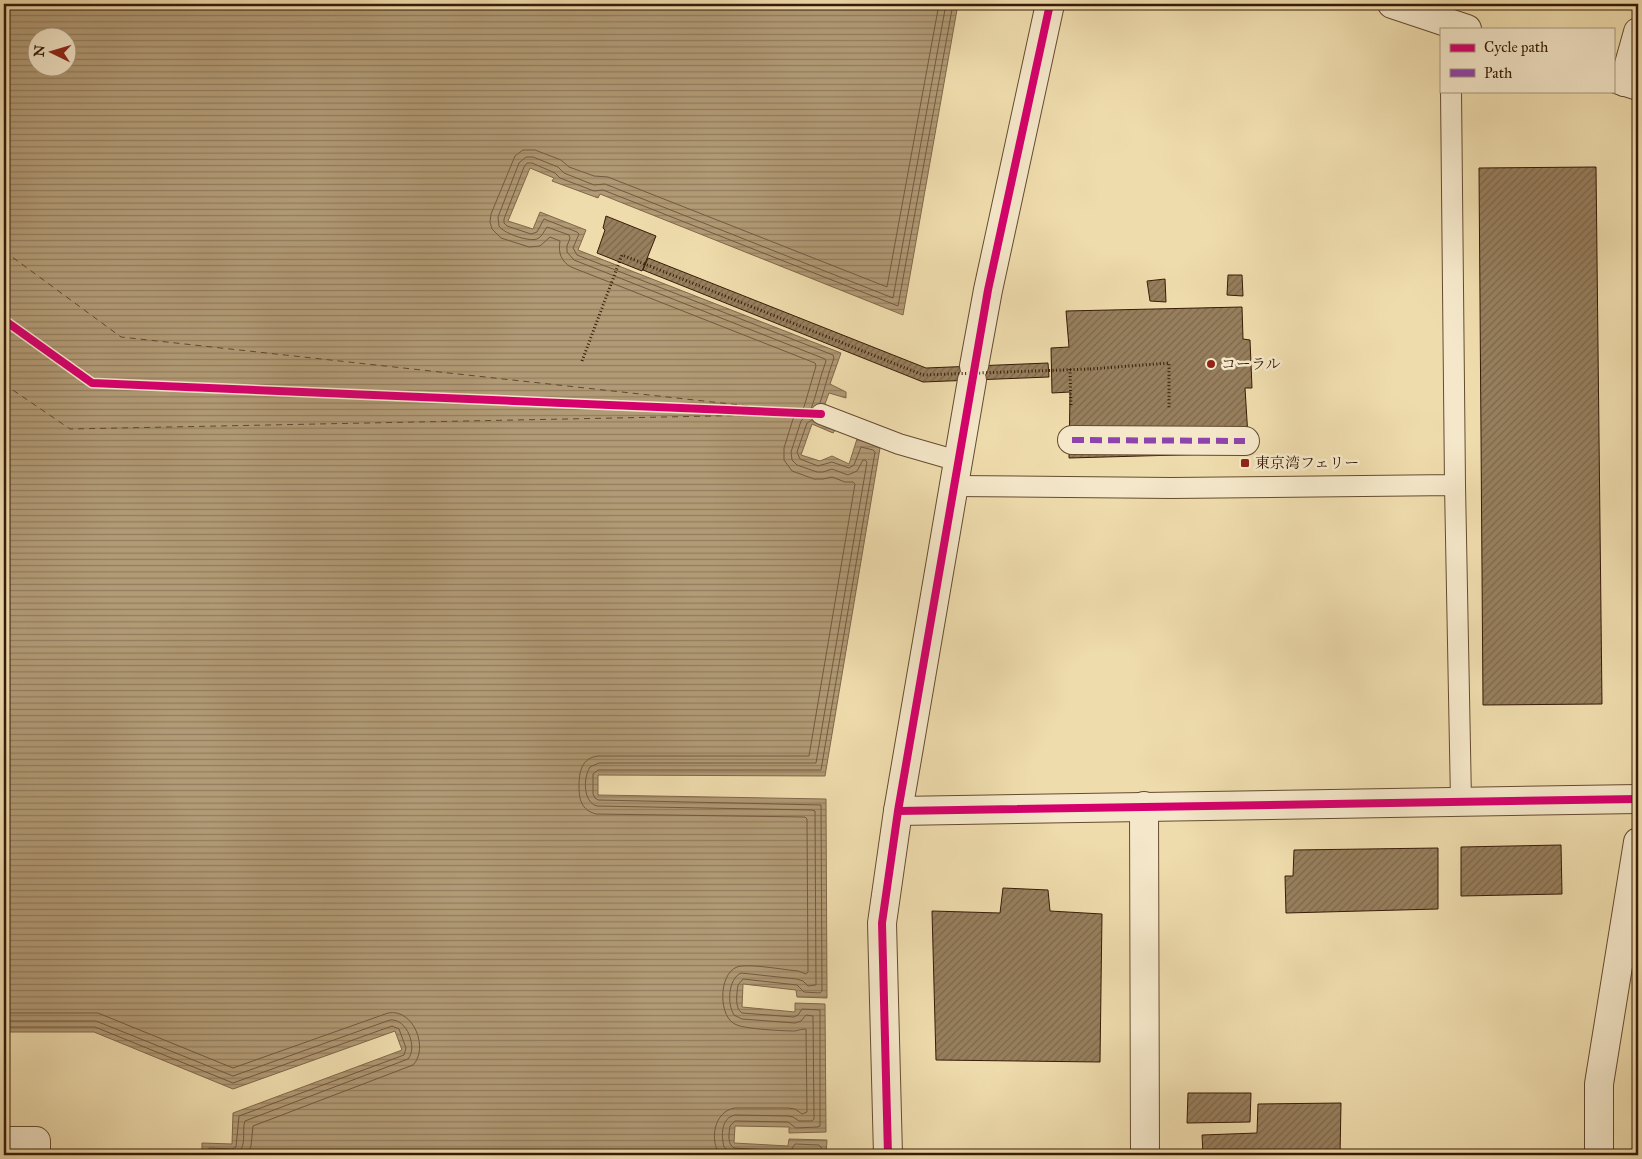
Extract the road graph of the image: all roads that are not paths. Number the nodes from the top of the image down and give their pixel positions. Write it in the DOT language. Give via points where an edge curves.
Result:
graph roads {
  1 [pos="1050,4"];
  2 [pos="1392,4"];
  3 [pos="1456,27"];
  4 [pos="1638,32"];
  5 [pos="1625,82"];
  6 [pos="1451,92"];
  7 [pos="821,414"];
  8 [pos="1072,440"];
  9 [pos="1246,441"];
  10 [pos="956,474"];
  11 [pos="1455,485"];
  12 [pos="1638,799"];
  13 [pos="1461,801"];
  14 [pos="1144,806"];
  15 [pos="898,811"];
  16 [pos="1638,842"];
  17 [pos="4,1141"];
  18 [pos="36,1155"];
  19 [pos="888,1155"];
  20 [pos="1145,1155"];
  21 [pos="1599,1155"];
  1 -- 10 [label="street" via="988,290"];
  2 -- 3 [label="street"];
  4 -- 5 [label="street"];
  6 -- 11 [label="lane"];
  7 -- 10 [label="lane" via="899,444"];
  8 -- 9 [label="street"];
  10 -- 11 [label="lane" via="1181,488"];
  10 -- 15 [label="street"];
  11 -- 13 [label="lane"];
  12 -- 13 [label="street"];
  13 -- 14 [label="street"];
  14 -- 15 [label="street"];
  14 -- 20 [label="street"];
  15 -- 19 [label="street" via="882,923"];
  16 -- 21 [label="street" via="1599,1084"];
  17 -- 18 [label="street" via="36,1142"];
}
